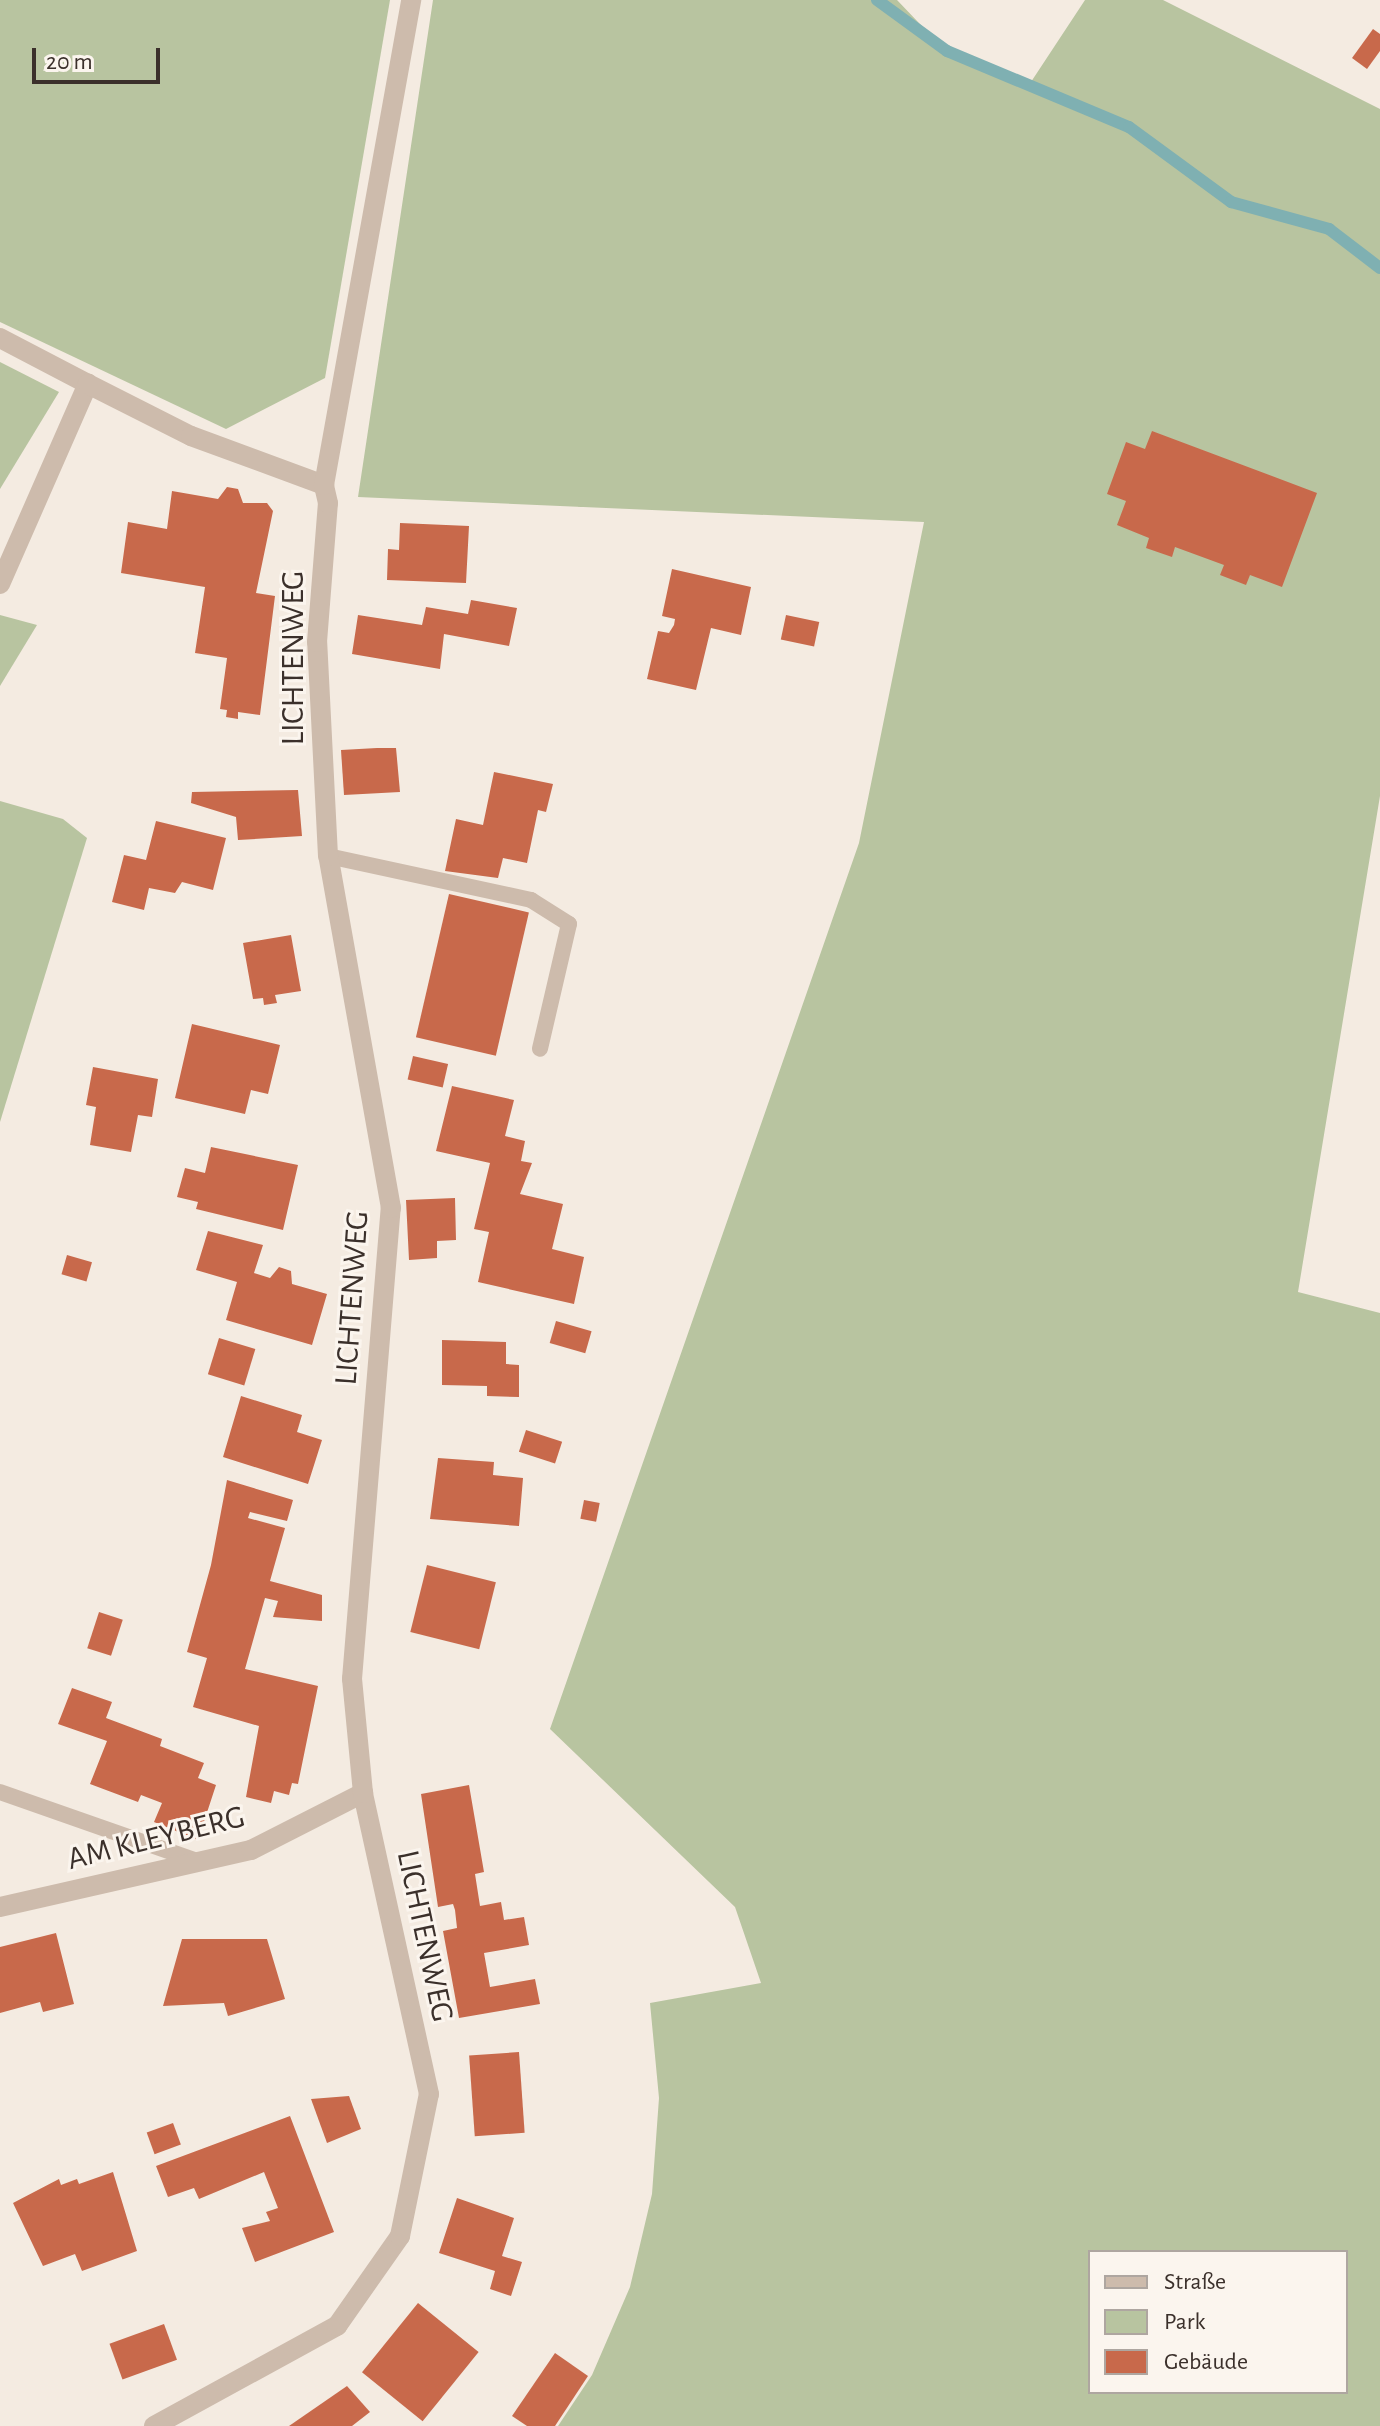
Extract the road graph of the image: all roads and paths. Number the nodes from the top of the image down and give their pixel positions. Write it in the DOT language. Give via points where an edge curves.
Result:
graph roads {
  1 [pos="411,0"];
  2 [pos="0,338"];
  3 [pos="88,384"];
  4 [pos="324,485"];
  5 [pos="0,584"];
  6 [pos="328,856"];
  7 [pos="540,1049"];
  8 [pos="0,1792"];
  9 [pos="363,1793"];
  10 [pos="194,1860"];
  11 [pos="0,1907"];
  12 [pos="154,2426"];
  1 -- 4 [label="street, LICHTENWEG"];
  2 -- 3 [label="street"];
  3 -- 4 [label="street" via="191,436"];
  3 -- 5 [label="street"];
  4 -- 6 [label="street, LICHTENWEG" via="328,503 317,642"];
  6 -- 7 [label="lane" via="531,900 569,924"];
  6 -- 9 [label="street, LICHTENWEG" via="391,1208 352,1679"];
  8 -- 10 [label="lane"];
  9 -- 10 [label="street, AM KLEYBERG" via="251,1850"];
  9 -- 12 [label="street, LICHTENWEG" via="429,2094 400,2236 337,2326"];
  10 -- 11 [label="street, AM KLEYBERG"];
}
